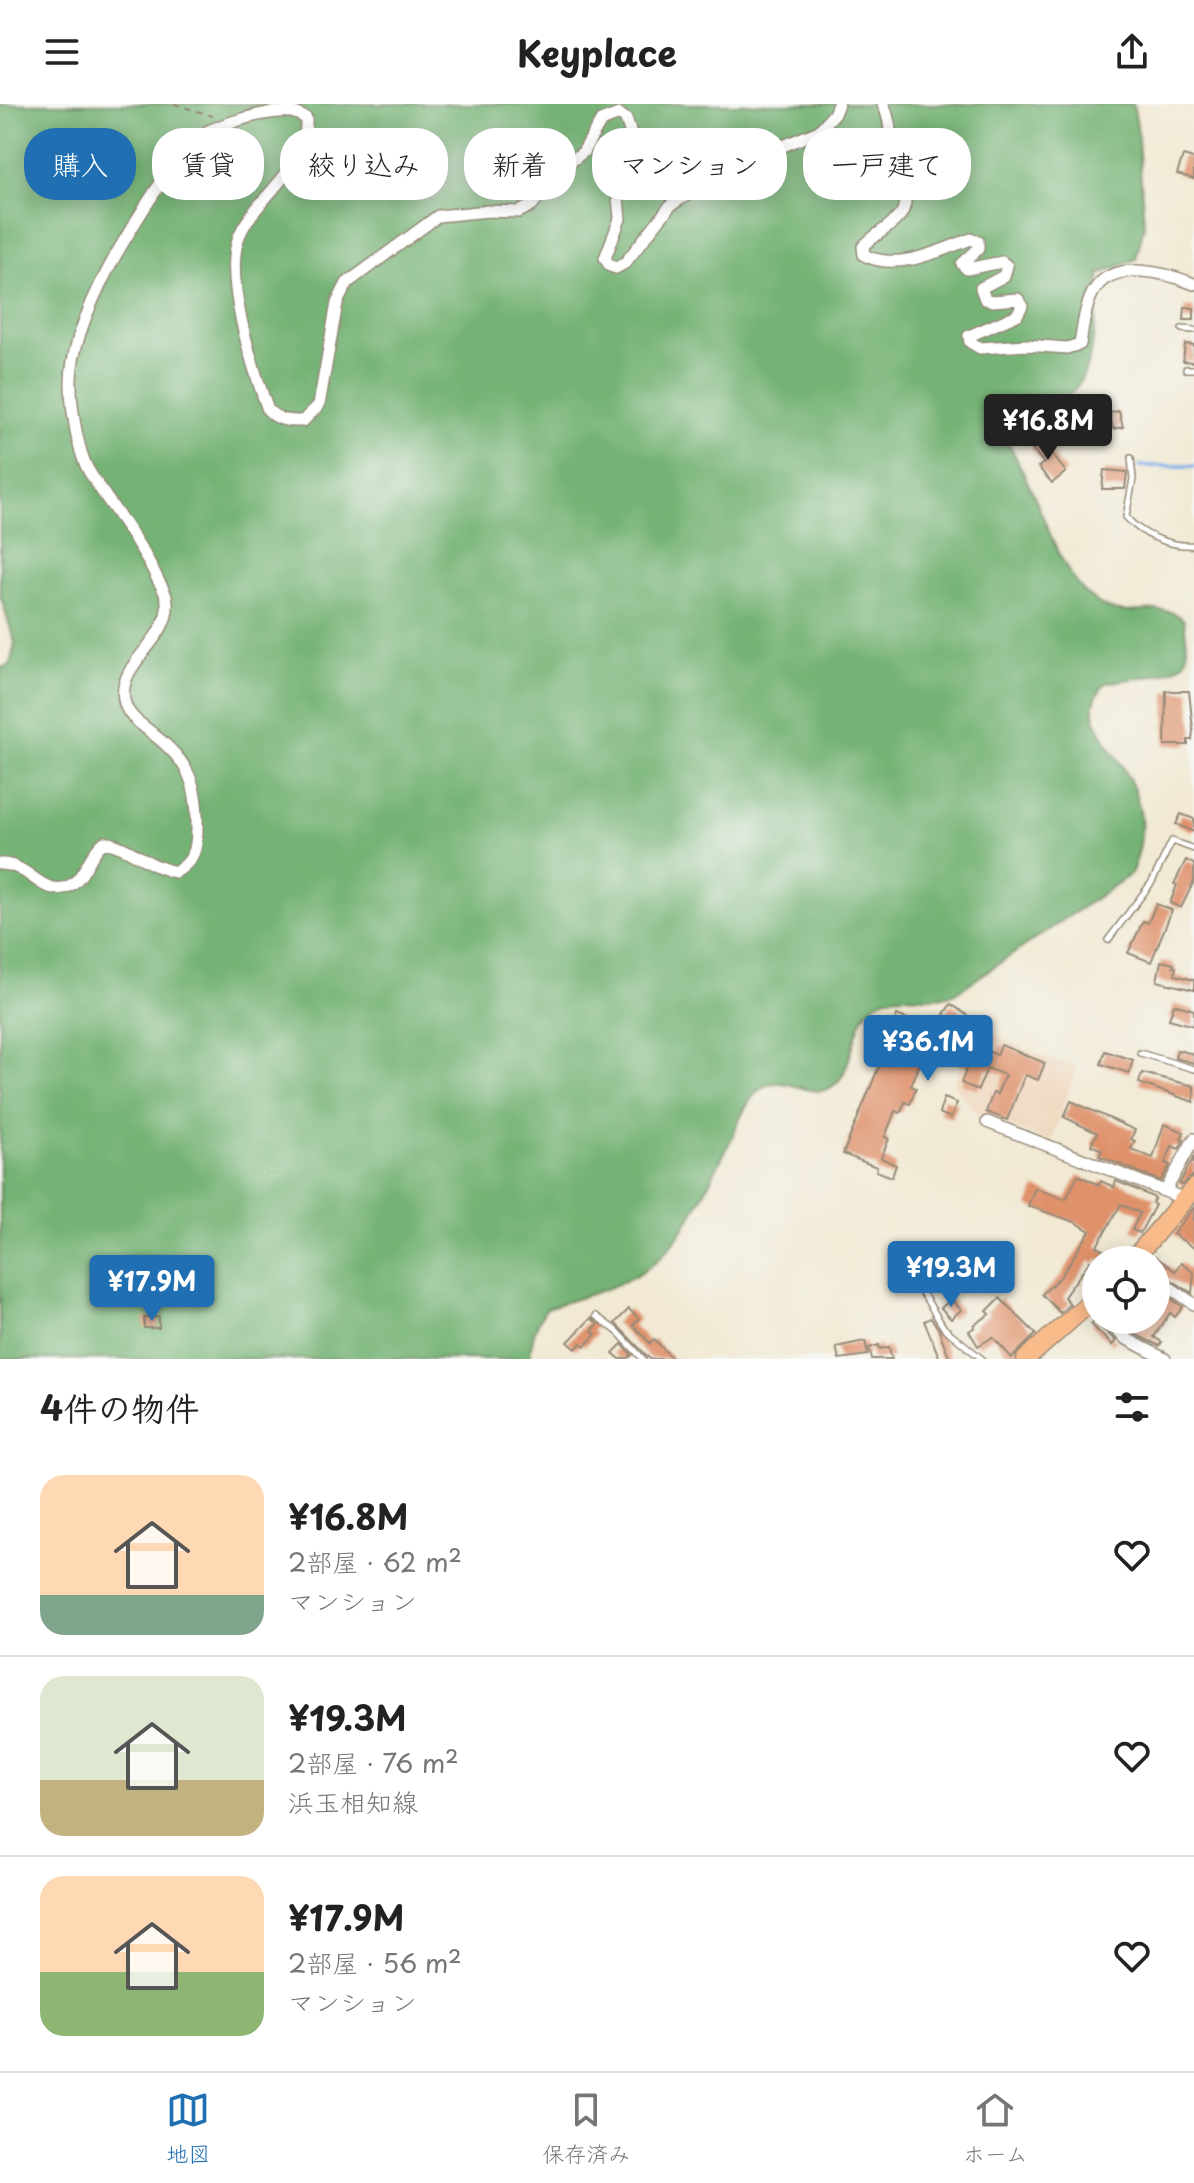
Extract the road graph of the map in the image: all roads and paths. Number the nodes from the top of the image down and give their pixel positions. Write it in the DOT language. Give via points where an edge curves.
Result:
graph roads {
  1 [pos="174,104"];
  2 [pos="838,104"];
  3 [pos="883,104"];
  4 [pos="230,121"];
  5 [pos="1194,284"];
  6 [pos="1182,329"];
  7 [pos="1194,330"];
  8 [pos="1186,369"];
  9 [pos="1194,369"];
  10 [pos="1131,458"];
  11 [pos="1194,545"];
  12 [pos="1194,849"];
  13 [pos="0,864"];
  14 [pos="1108,940"];
  15 [pos="1140,1053"];
  16 [pos="1194,1069"];
  17 [pos="987,1122"];
  18 [pos="1194,1139"];
  19 [pos="1166,1190"];
  20 [pos="1190,1194"];
  21 [pos="1145,1246"];
  22 [pos="913,1278"];
  23 [pos="1170,1288"];
  24 [pos="1194,1304"];
  25 [pos="1082,1315"];
  26 [pos="596,1316"];
  27 [pos="1121,1334"];
  28 [pos="643,1359"];
  29 [pos="982,1359"];
  30 [pos="1026,1359"];
  31 [pos="1165,1359"];
  1 -- 4 [label="path"];
  2 -- 4 [label="street" via="819,131 730,168 671,205 616,268 605,258 620,219 617,186 630,131 619,114 601,121 583,152 557,173 532,205 519,212 438,216 347,283 337,303 319,405 303,421 275,417 268,410 240,313 236,251 252,214 302,151 306,118 292,111"];
  3 -- 5 [label="street" via="905,205 899,217 863,247 864,255 888,263 978,241 978,249 962,264 967,269 1002,262 1007,266 1004,276 981,288 985,299 1018,299 1022,306 1017,315 969,336 980,348 1080,344 1095,288 1113,272 1128,270"];
  4 -- 13 [label="street" via="188,143 140,212 84,319 71,386 88,470 144,550 167,599 167,618 130,673 124,701 131,717 181,759 191,777 198,799 197,848 189,864 176,872 104,842 78,881 64,889 39,883 22,868"];
  6 -- 7 [label="lane"];
  8 -- 9 [label="lane"];
  10 -- 11 [label="lane" via="1126,517 1177,547"];
  12 -- 14 [label="lane" via="1172,841 1152,882"];
  15 -- 16 [label="lane"];
  17 -- 19 [label="street"];
  18 -- 19 [label="street"];
  19 -- 20 [label="street"];
  20 -- 21 [label="main road"];
  22 -- 29 [label="lane" via="944,1328"];
  23 -- 24 [label="street"];
  25 -- 30 [label="main road"];
  26 -- 28 [label="lane"];
  27 -- 31 [label="street"];
}
